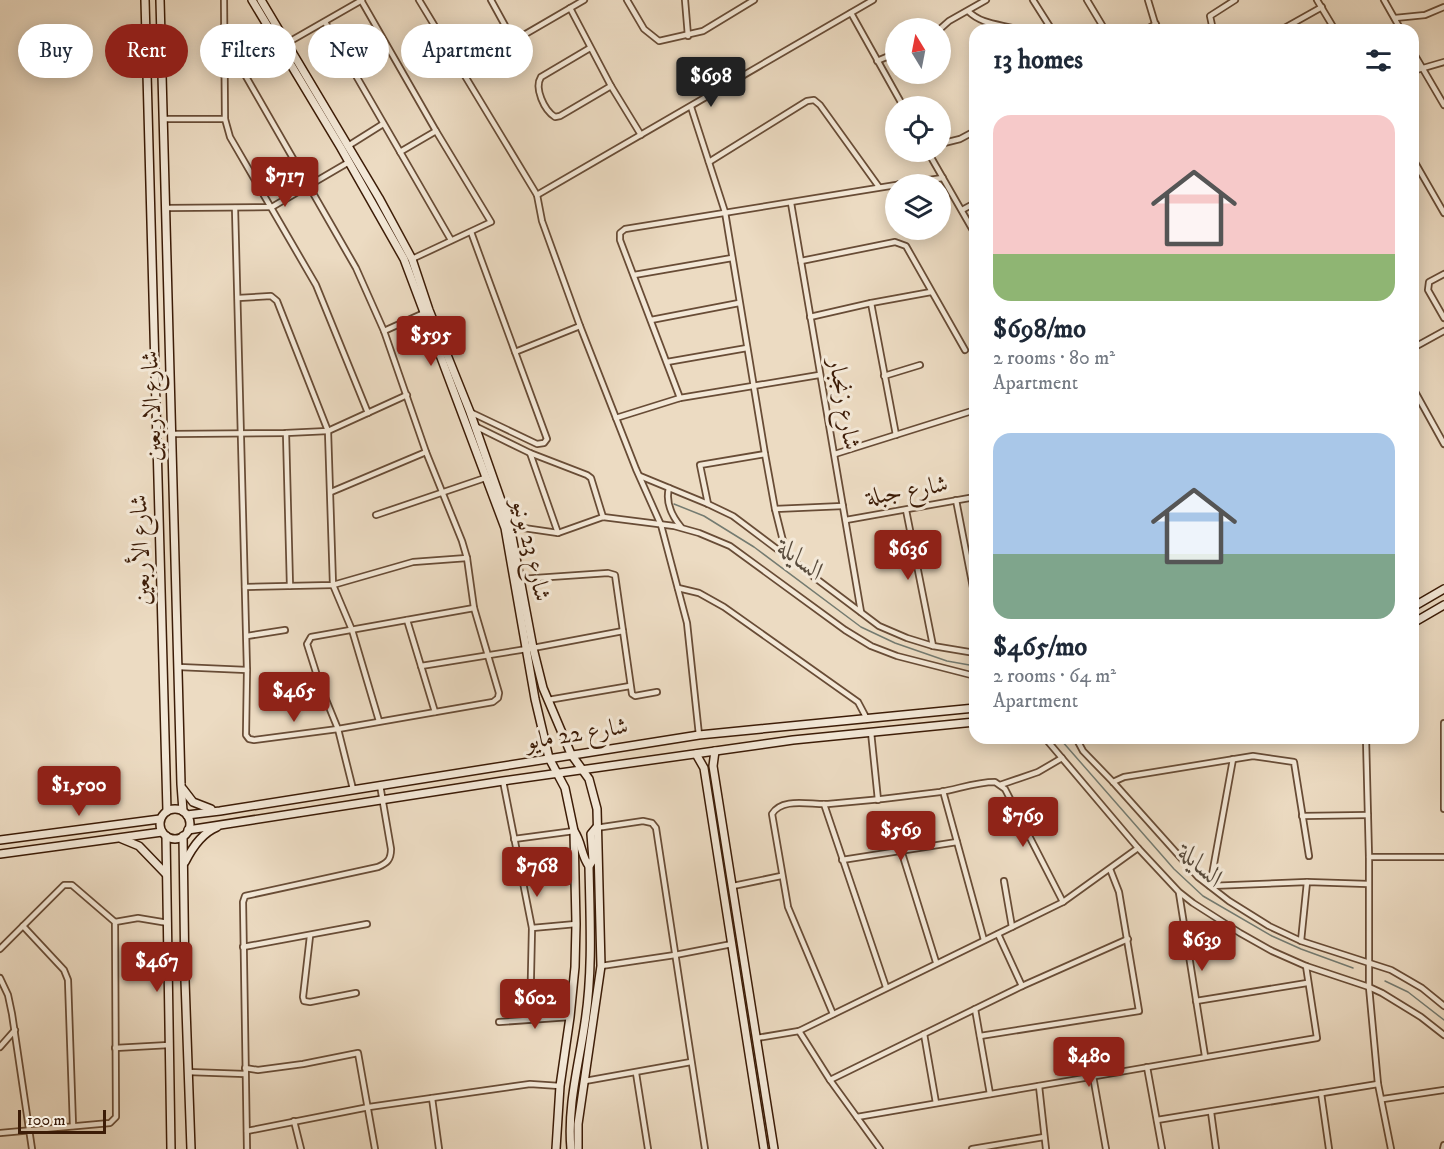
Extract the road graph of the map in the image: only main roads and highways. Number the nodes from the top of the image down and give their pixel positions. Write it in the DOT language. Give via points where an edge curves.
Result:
graph roads {
  1 [pos="144,0"];
  2 [pos="160,0"];
  3 [pos="252,0"];
  4 [pos="261,0"];
  5 [pos="266,24"];
  6 [pos="275,24"];
  7 [pos="296,60"];
  8 [pos="296,76"];
  9 [pos="166,208"];
  10 [pos="152,211"];
  11 [pos="426,311"];
  12 [pos="172,434"];
  13 [pos="157,435"];
  14 [pos="508,527"];
  15 [pos="1444,589"];
  16 [pos="1419,604"];
  17 [pos="1444,605"];
  18 [pos="1419,620"];
  19 [pos="530,649"];
  20 [pos="969,709"];
  21 [pos="969,723"];
  22 [pos="716,751"];
  23 [pos="571,754"];
  24 [pos="696,754"];
  25 [pos="549,758"];
  26 [pos="713,767"];
  27 [pos="704,768"];
  28 [pos="582,770"];
  29 [pos="558,773"];
  30 [pos="181,784"];
  31 [pos="166,811"];
  32 [pos="220,811"];
  33 [pos="185,813"];
  34 [pos="160,819"];
  35 [pos="229,823"];
  36 [pos="596,828"];
  37 [pos="574,831"];
  38 [pos="186,833"];
  39 [pos="164,834"];
  40 [pos="119,838"];
  41 [pos="0,840"];
  42 [pos="0,854"];
  43 [pos="183,864"];
  44 [pos="589,866"];
  45 [pos="166,874"];
  46 [pos="742,942"];
  47 [pos="732,944"];
  48 [pos="169,980"];
  49 [pos="185,980"];
  50 [pos="747,1038"];
  51 [pos="757,1038"];
  52 [pos="171,1149"];
  53 [pos="190,1149"];
  54 [pos="556,1149"];
  55 [pos="571,1149"];
  56 [pos="578,1149"];
  57 [pos="764,1149"];
  58 [pos="774,1149"];
  1 -- 10 [label="main road, شارع الأربعين"];
  2 -- 9 [label="main road, شارع الاربعين"];
  3 -- 5 [label="main road, شارع 23 يونيو"];
  4 -- 6 [label="main road, شارع 23 يونيو"];
  7 -- 11 [label="main road, شارع 23 يونيو" via="412,259"];
  8 -- 11 [label="main road, شارع 23 يونيو" via="404,259"];
  9 -- 10 [label="main road"];
  9 -- 12 [label="main road, شارع الاربعين"];
  10 -- 13 [label="main road, شارع الأربعين"];
  11 -- 14 [label="main road, شارع 23 يونيو" via="485,478"];
  11 -- 14 [label="main road, شارع 23 يونيو" via="470,412"];
  12 -- 13 [label="main road"];
  12 -- 30 [label="main road, شارع الاربعين"];
  13 -- 31 [label="main road, شارع الأربعين"];
  14 -- 19 [label="main road, شارع 23 يونيو"];
  14 -- 19 [label="main road, شارع 23 يونيو" via="521,579"];
  15 -- 16 [label="main road"];
  17 -- 18 [label="main road"];
  19 -- 23 [label="main road, شارع 23 يونيو"];
  19 -- 25 [label="main road, شارع 23 يونيو" via="535,699"];
  20 -- 23 [label="main road, شارع 22 مايو" via="699,735"];
  21 -- 22 [label="main road, شارع 22 مايو"];
  22 -- 24 [label="main road, شارع 22 مايو"];
  22 -- 26 [label="main road"];
  23 -- 25 [label="main road, شارع 22 مايو"];
  23 -- 28 [label="main road, شارع 23 يونيو"];
  24 -- 27 [label="main road"];
  24 -- 28 [label="main road, شارع 22 مايو"];
  25 -- 29 [label="main road, شارع 23 يونيو"];
  25 -- 32 [label="main road, شارع 22 مايو"];
  26 -- 27 [label="main road" via="708,763"];
  26 -- 46 [label="main road"];
  27 -- 47 [label="main road"];
  28 -- 29 [label="main road, شارع 22 مايو"];
  28 -- 36 [label="main road, شارع 23 يونيو" via="589,779 597,809"];
  29 -- 35 [label="main road, شارع 22 مايو"];
  29 -- 37 [label="main road, شارع 23 يونيو"];
  30 -- 32 [label="main road" via="193,802"];
  30 -- 33 [label="main road, شارع الاربعين"];
  31 -- 33 [label="main road"];
  31 -- 34 [label="main road"];
  32 -- 33 [label="main road, شارع 22 مايو"];
  33 -- 38 [label="main road" via="190,822"];
  34 -- 39 [label="main road"];
  34 -- 41 [label="main road"];
  35 -- 38 [label="main road, شارع 22 مايو"];
  35 -- 43 [label="main road" via="211,830"];
  36 -- 44 [label="main road" via="591,834"];
  36 -- 56 [label="main road, شارع 23 يونيو" via="601,966 578,1124"];
  37 -- 44 [label="main road"];
  37 -- 54 [label="main road, شارع 23 يونيو" via="576,924"];
  38 -- 39 [label="main road" via="176,839"];
  38 -- 43 [label="main road"];
  39 -- 40 [label="main road"];
  39 -- 45 [label="main road"];
  40 -- 42 [label="main road"];
  40 -- 45 [label="main road" via="139,846"];
  43 -- 49 [label="main road"];
  44 -- 55 [label="main road" via="591,950 570,1121"];
  45 -- 48 [label="main road"];
  46 -- 47 [label="main road"];
  46 -- 51 [label="main road"];
  47 -- 50 [label="main road"];
  48 -- 49 [label="main road"];
  48 -- 52 [label="main road"];
  49 -- 53 [label="main road"];
  50 -- 51 [label="main road"];
  50 -- 57 [label="main road"];
  51 -- 58 [label="main road"];
}
